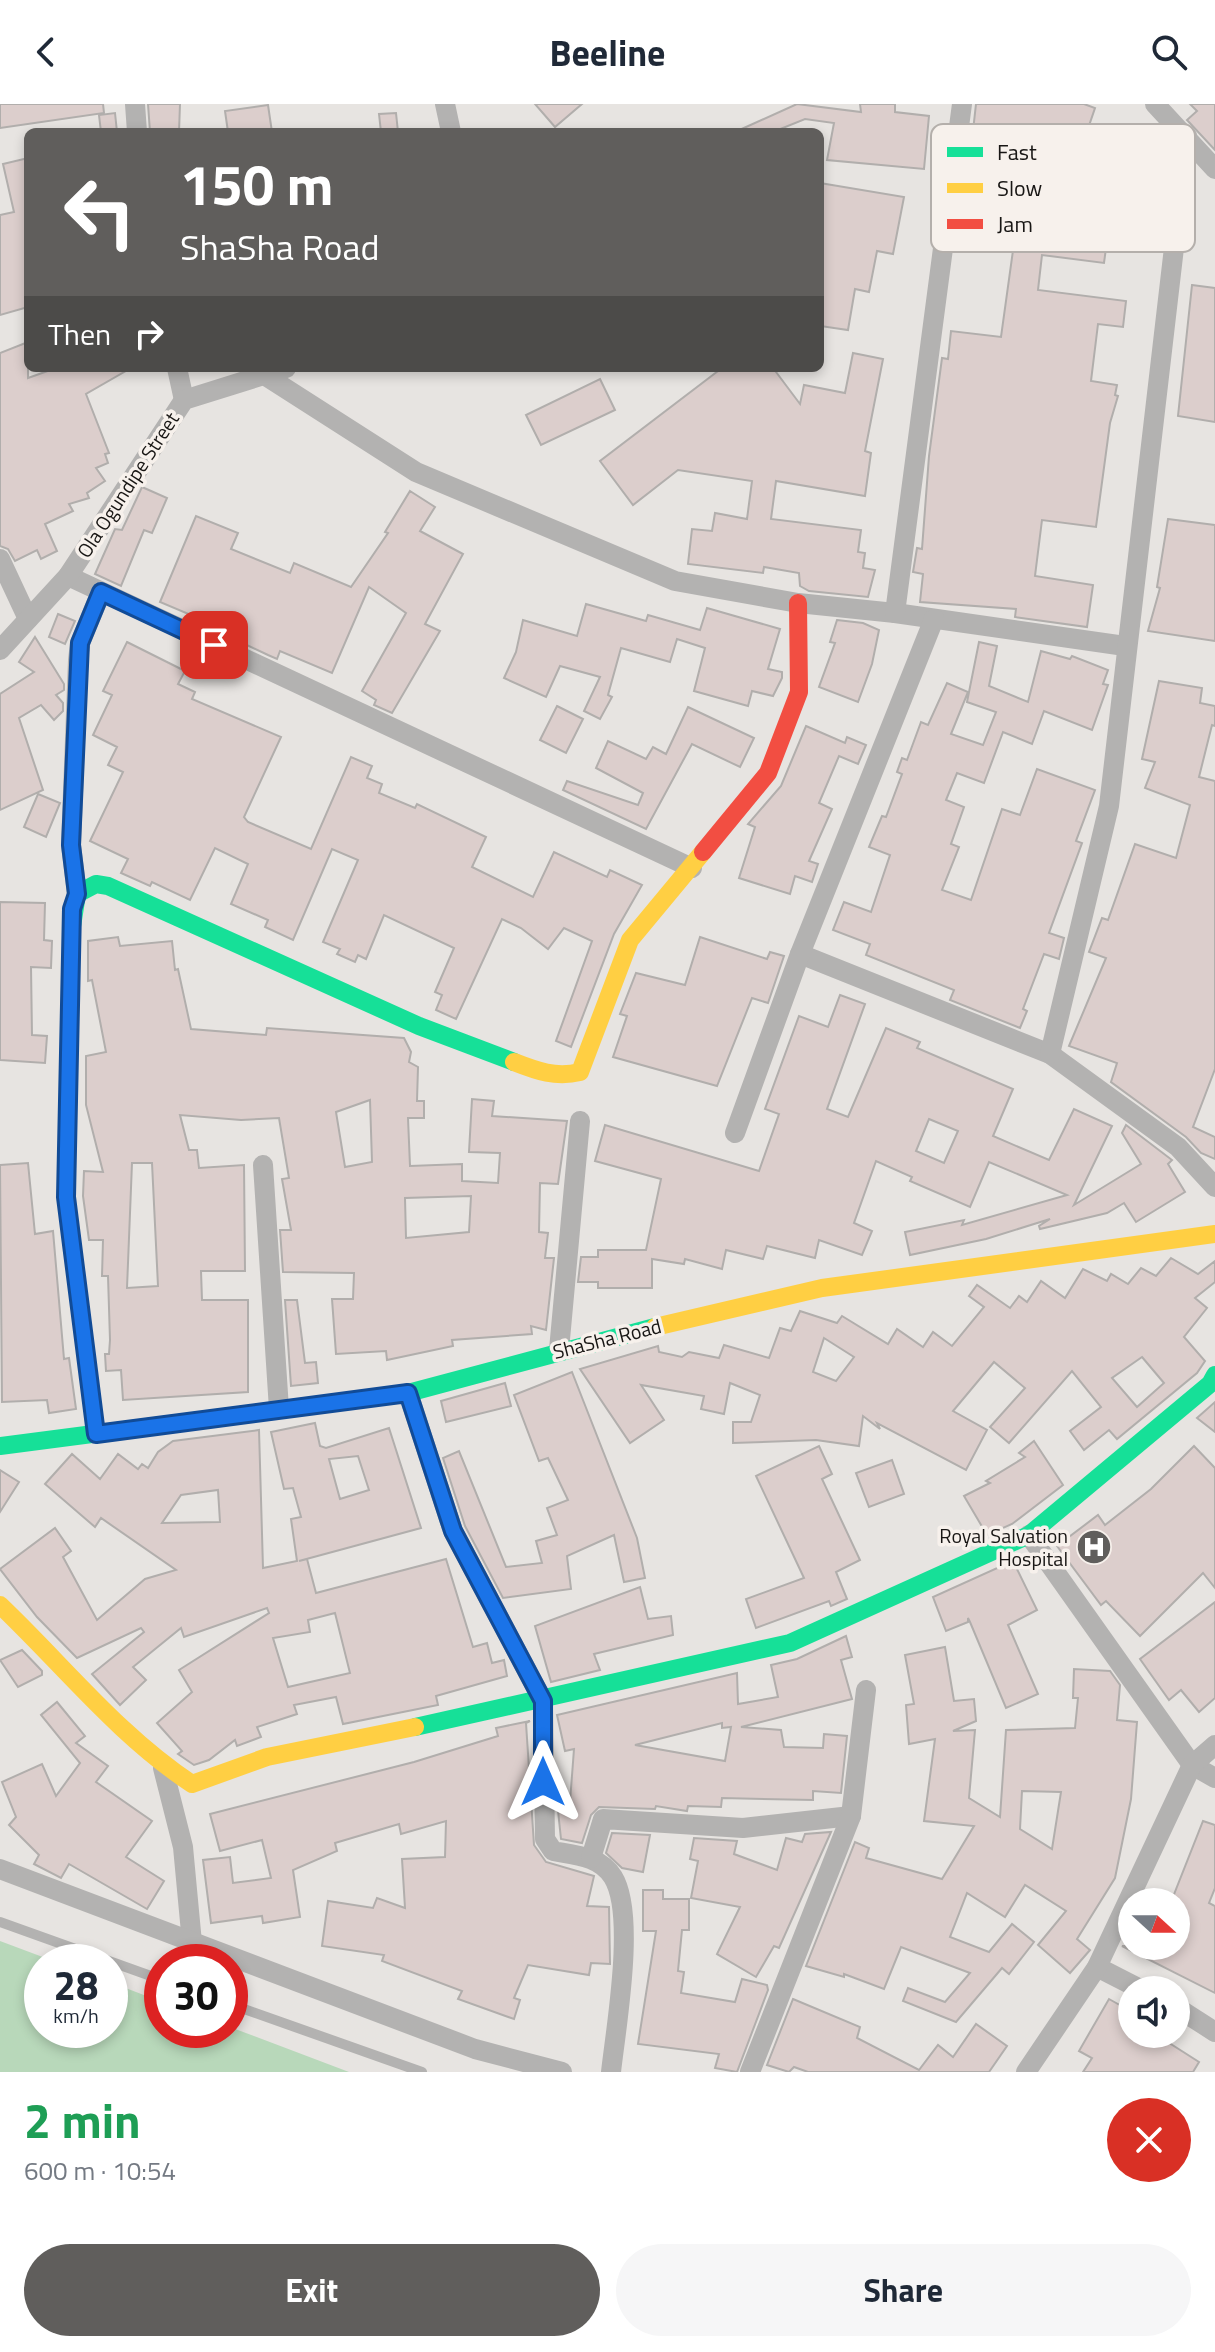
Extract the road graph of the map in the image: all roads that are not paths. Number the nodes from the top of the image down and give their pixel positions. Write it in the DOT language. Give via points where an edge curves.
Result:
graph roads {
  1 [pos="135,104"];
  2 [pos="445,104"];
  3 [pos="962,104"];
  4 [pos="1155,104"];
  5 [pos="959,124"];
  6 [pos="1175,124"];
  7 [pos="137,128"];
  8 [pos="450,128"];
  9 [pos="1195,145"];
  10 [pos="1215,169"];
  11 [pos="943,252"];
  12 [pos="1173,252"];
  13 [pos="178,372"];
  14 [pos="276,372"];
  15 [pos="184,400"];
  16 [pos="0,559"];
  17 [pos="68,576"];
  18 [pos="101,592"];
  19 [pos="798,603"];
  20 [pos="895,613"];
  21 [pos="28,619"];
  22 [pos="934,619"];
  23 [pos="1125,646"];
  24 [pos="0,650"];
  25 [pos="692,868"];
  26 [pos="77,894"];
  27 [pos="800,954"];
  28 [pos="1050,1054"];
  29 [pos="580,1121"];
  30 [pos="735,1133"];
  31 [pos="263,1165"];
  32 [pos="1215,1187"];
  33 [pos="1215,1234"];
  34 [pos="559,1350"];
  35 [pos="1215,1375"];
  36 [pos="408,1393"];
  37 [pos="279,1409"];
  38 [pos="96,1434"];
  39 [pos="0,1446"];
  40 [pos="1029,1535"];
  41 [pos="0,1605"];
  42 [pos="866,1690"];
  43 [pos="543,1701"];
  44 [pos="1215,1745"];
  45 [pos="1192,1765"];
  46 [pos="163,1768"];
  47 [pos="1215,1778"];
  48 [pos="851,1816"];
  49 [pos="591,1858"];
  50 [pos="0,1869"];
  51 [pos="0,1922"];
  52 [pos="192,1943"];
  53 [pos="1097,1967"];
  54 [pos="144,1974"];
  55 [pos="1118,1978"];
  56 [pos="248,2010"];
  57 [pos="1190,2016"];
  58 [pos="1215,2032"];
  59 [pos="422,2072"];
  60 [pos="562,2072"];
  61 [pos="611,2072"];
  62 [pos="750,2072"];
  63 [pos="1026,2072"];
  1 -- 7 [label="street"];
  2 -- 8 [label="street"];
  3 -- 5 [label="street"];
  4 -- 6 [label="street"];
  9 -- 10 [label="street"];
  11 -- 20 [label="street"];
  12 -- 23 [label="street"];
  13 -- 15 [label="street"];
  14 -- 15 [label="street, Ola Ogundipe Street"];
  14 -- 19 [label="street" via="416,472 675,581"];
  15 -- 17 [label="street, Ola Ogundipe Street"];
  16 -- 21 [label="street"];
  17 -- 18 [label="street"];
  17 -- 21 [label="street, Ola Ogundipe Street"];
  18 -- 25 [label="street"];
  18 -- 26 [label="street" via="78,660 71,845"];
  19 -- 20 [label="street"];
  19 -- 25 [label="street" via="799,692 768,773"];
  20 -- 22 [label="street"];
  21 -- 24 [label="street, Ola Ogundipe Street"];
  22 -- 23 [label="street"];
  22 -- 27 [label="street"];
  23 -- 28 [label="street" via="1109,806"];
  25 -- 26 [label="street" via="630,940 587,1062 580,1072 565,1076 543,1073 419,1026 108,886 96,884"];
  26 -- 38 [label="street" via="72,909 66,1197"];
  27 -- 28 [label="street"];
  27 -- 30 [label="street"];
  28 -- 32 [label="street" via="1178,1147"];
  29 -- 34 [label="street"];
  31 -- 37 [label="street"];
  33 -- 34 [label="street, ShaSha Road" via="822,1288"];
  34 -- 36 [label="street, ShaSha Road"];
  35 -- 40 [label="street"];
  36 -- 37 [label="street, ShaSha Road"];
  36 -- 43 [label="street" via="453,1531"];
  37 -- 38 [label="street, ShaSha Road"];
  38 -- 39 [label="street, ShaSha Road"];
  40 -- 43 [label="street" via="790,1643"];
  40 -- 45 [label="street"];
  41 -- 46 [label="street"];
  42 -- 48 [label="street"];
  43 -- 46 [label="street" via="267,1757 192,1784"];
  43 -- 49 [label="street" via="545,1839 553,1851"];
  44 -- 45 [label="street"];
  45 -- 47 [label="street"];
  45 -- 53 [label="street"];
  46 -- 52 [label="street" via="183,1847"];
  48 -- 49 [label="street" via="743,1828 603,1819"];
  48 -- 62 [label="street"];
  49 -- 61 [label="street" via="613,1877 624,1915"];
  50 -- 52 [label="street"];
  51 -- 54 [label="lane"];
  52 -- 60 [label="street" via="475,2049"];
  53 -- 55 [label="street"];
  53 -- 63 [label="street"];
  56 -- 59 [label="lane"];
  57 -- 58 [label="street"];
}
